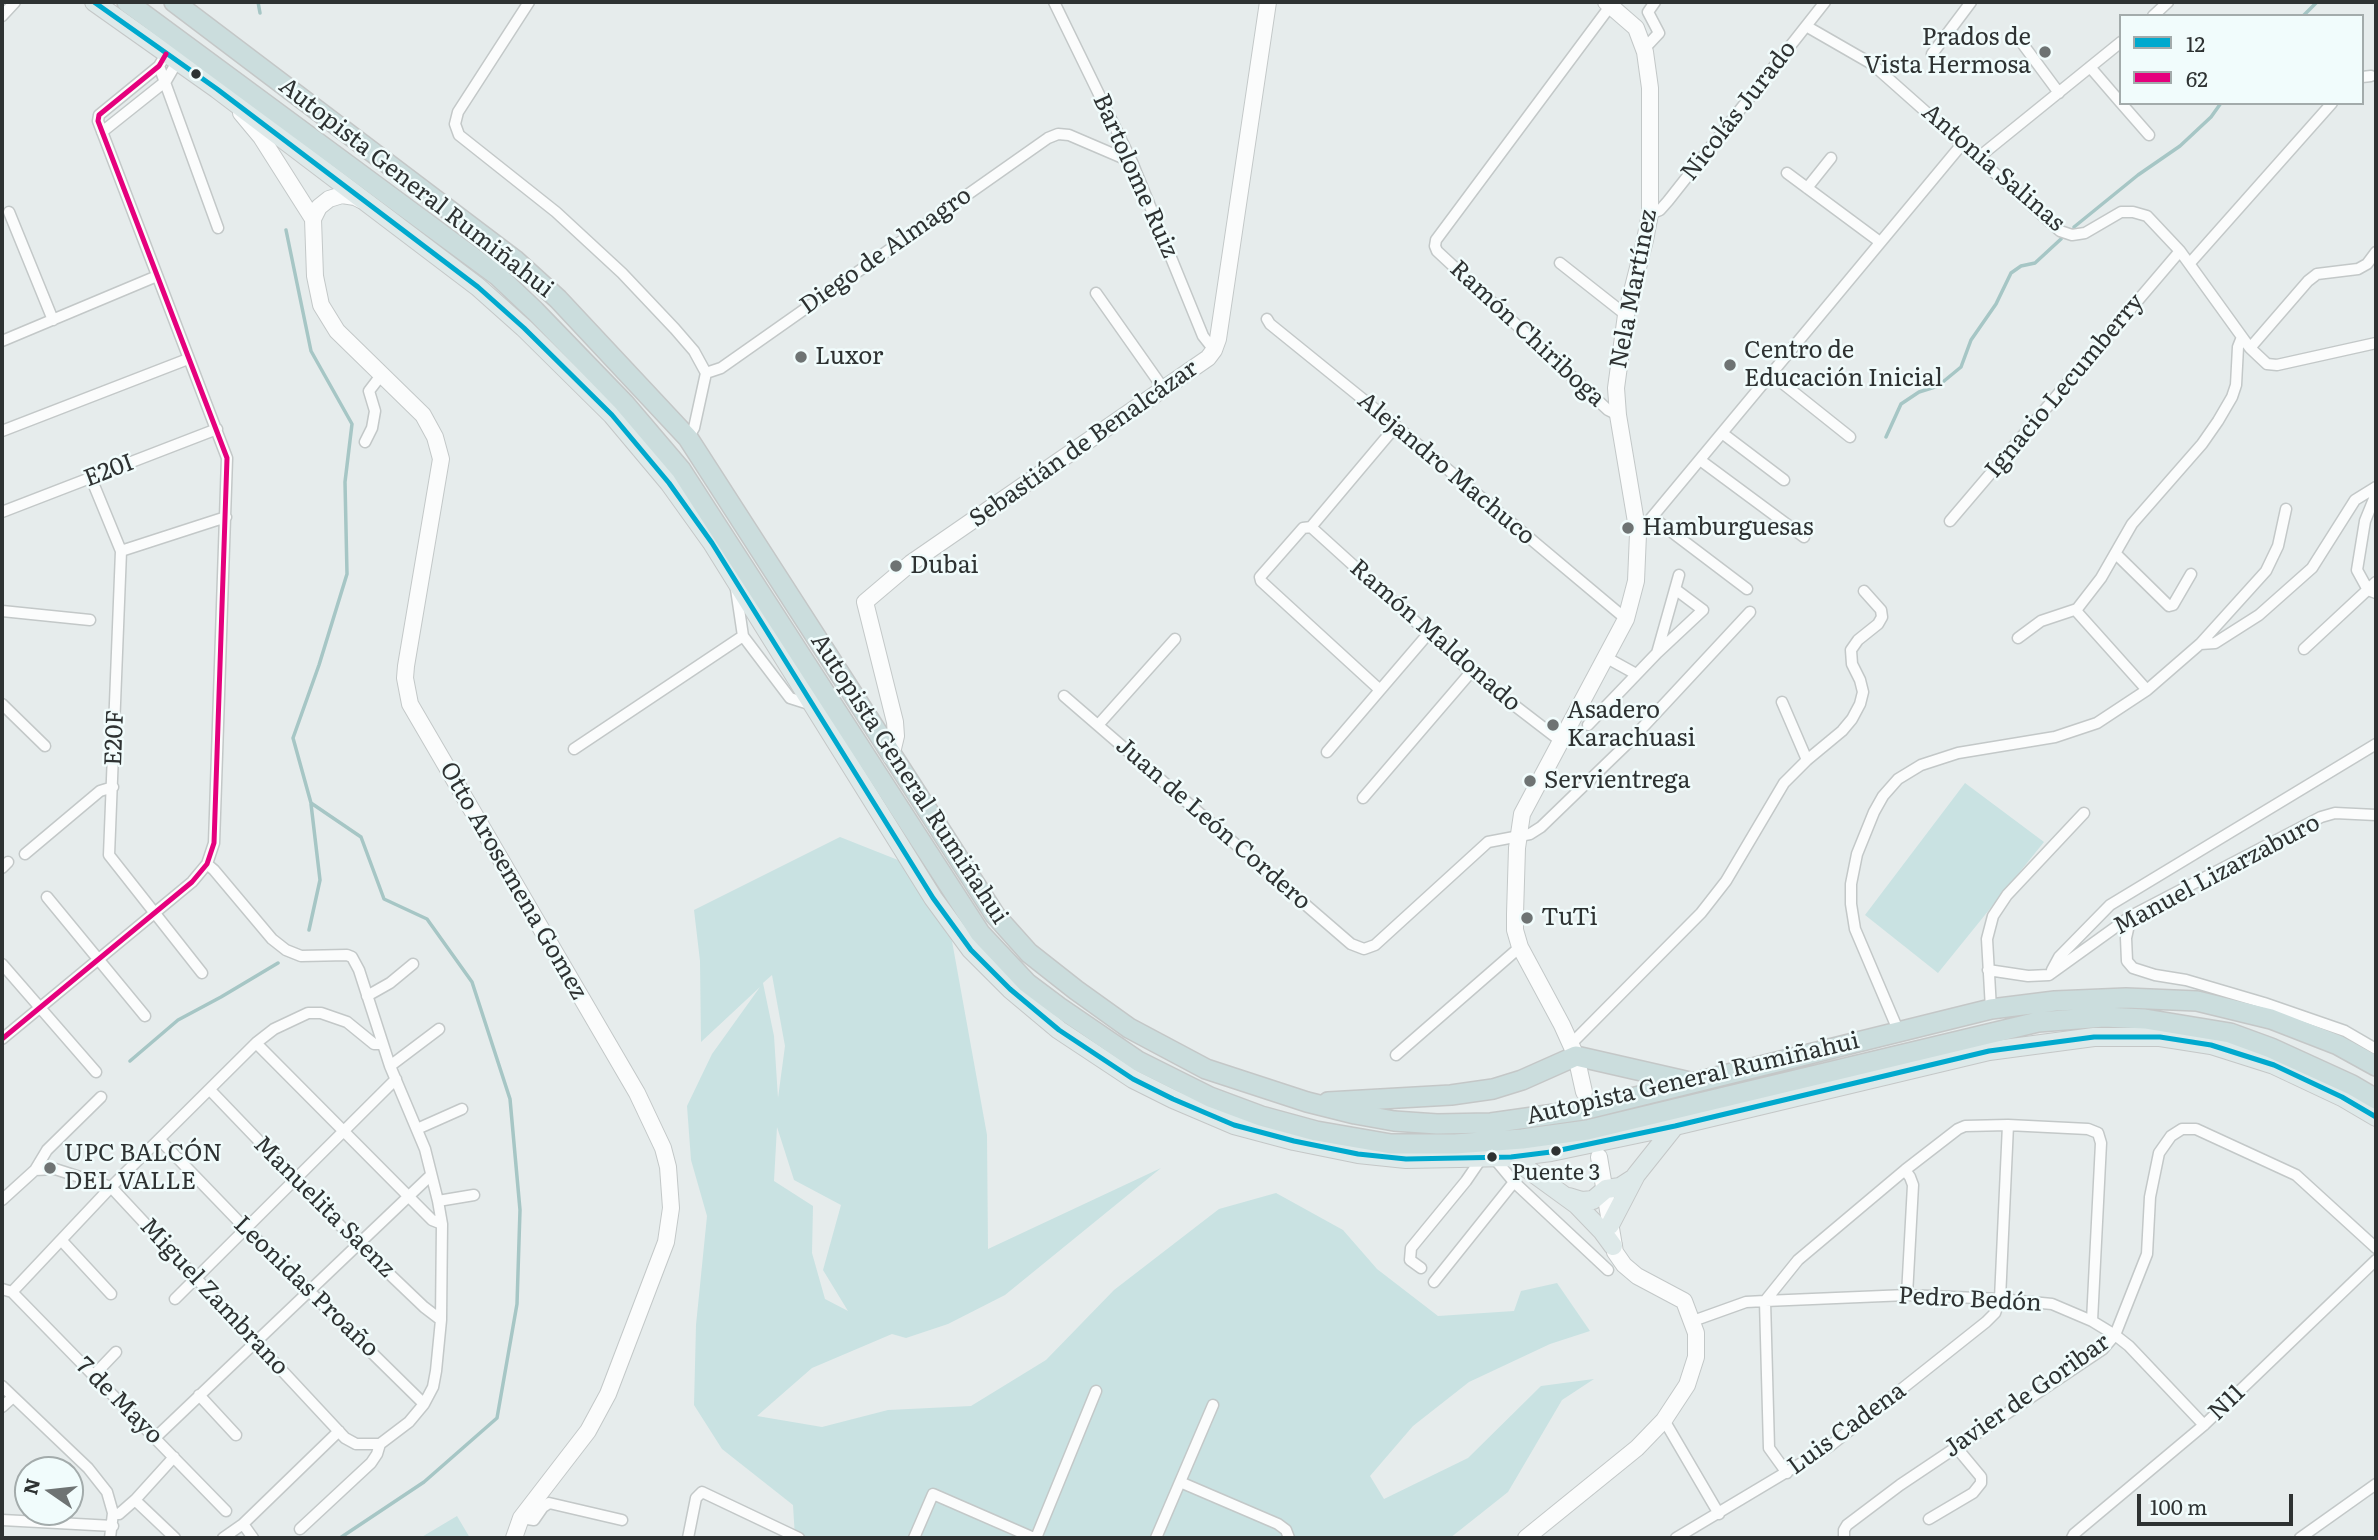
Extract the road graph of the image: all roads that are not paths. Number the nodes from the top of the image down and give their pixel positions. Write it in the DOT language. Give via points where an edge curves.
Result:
graph roads {
  1 [pos="15,2"];
  2 [pos="94,2"];
  3 [pos="127,2"];
  4 [pos="174,2"];
  5 [pos="529,2"];
  6 [pos="1054,2"];
  7 [pos="1268,2"];
  8 [pos="1655,2"];
  9 [pos="1825,2"];
  10 [pos="1970,2"];
  11 [pos="2168,2"];
  12 [pos="1608,3"];
  13 [pos="2155,14"];
  14 [pos="2,16"];
  15 [pos="1806,26"];
  16 [pos="2019,39"];
  17 [pos="2119,44"];
  18 [pos="1644,49"];
  19 [pos="1932,54"];
  20 [pos="167,61"];
  21 [pos="2090,67"];
  22 [pos="166,81"];
  23 [pos="217,89"];
  24 [pos="2059,93"];
  25 [pos="2119,101"];
  26 [pos="2123,105"];
  27 [pos="2330,105"];
  28 [pos="102,132"];
  29 [pos="2149,135"];
  30 [pos="1963,143"];
  31 [pos="1831,158"];
  32 [pos="1979,158"];
  33 [pos="1132,162"];
  34 [pos="1787,173"];
  35 [pos="1807,188"];
  36 [pos="366,204"];
  37 [pos="9,212"];
  38 [pos="1650,214"];
  39 [pos="313,219"];
  40 [pos="218,228"];
  41 [pos="1881,242"];
  42 [pos="2180,251"];
  43 [pos="2376,252"];
  44 [pos="1560,263"];
  45 [pos="2190,263"];
  46 [pos="157,276"];
  47 [pos="1096,293"];
  48 [pos="1626,315"];
  49 [pos="1267,319"];
  50 [pos="53,320"];
  51 [pos="2242,337"];
  52 [pos="2,341"];
  53 [pos="2376,343"];
  54 [pos="2250,348"];
  55 [pos="1214,349"];
  56 [pos="188,359"];
  57 [pos="706,373"];
  58 [pos="382,374"];
  59 [pos="1771,374"];
  60 [pos="1163,388"];
  61 [pos="1618,415"];
  62 [pos="1396,426"];
  63 [pos="217,429"];
  64 [pos="2,431"];
  65 [pos="1722,433"];
  66 [pos="1850,437"];
  67 [pos="688,438"];
  68 [pos="365,442"];
  69 [pos="1700,460"];
  70 [pos="91,478"];
  71 [pos="1784,480"];
  72 [pos="2376,487"];
  73 [pos="2376,494"];
  74 [pos="2286,509"];
  75 [pos="2,512"];
  76 [pos="226,517"];
  77 [pos="1652,517"];
  78 [pos="1950,521"];
  79 [pos="1311,527"];
  80 [pos="1638,534"];
  81 [pos="1804,537"];
  82 [pos="121,551"];
  83 [pos="2116,554"];
  84 [pos="2191,574"];
  85 [pos="1679,575"];
  86 [pos="735,580"];
  87 [pos="1675,589"];
  88 [pos="1747,589"];
  89 [pos="2374,589"];
  90 [pos="1864,591"];
  91 [pos="2077,609"];
  92 [pos="2,611"];
  93 [pos="1750,612"];
  94 [pos="90,620"];
  95 [pos="1626,620"];
  96 [pos="1428,634"];
  97 [pos="743,636"];
  98 [pos="2018,638"];
  99 [pos="1175,639"];
  100 [pos="2200,644"];
  101 [pos="2304,649"];
  102 [pos="1657,653"];
  103 [pos="1607,658"];
  104 [pos="1471,672"];
  105 [pos="1636,674"];
  106 [pos="1380,690"];
  107 [pos="2147,690"];
  108 [pos="1064,695"];
  109 [pos="1782,702"];
  110 [pos="2,704"];
  111 [pos="812,705"];
  112 [pos="1099,724"];
  113 [pos="1588,725"];
  114 [pos="1562,742"];
  115 [pos="2376,744"];
  116 [pos="45,746"];
  117 [pos="574,749"];
  118 [pos="1326,752"];
  119 [pos="891,757"];
  120 [pos="1807,760"];
  121 [pos="113,787"];
  122 [pos="1363,797"];
  123 [pos="2084,813"];
  124 [pos="2376,814"];
  125 [pos="1519,836"];
  126 [pos="25,854"];
  127 [pos="207,864"];
  128 [pos="47,897"];
  129 [pos="154,912"];
  130 [pos="2131,916"];
  131 [pos="1520,947"];
  132 [pos="98,958"];
  133 [pos="2,964"];
  134 [pos="413,964"];
  135 [pos="1988,970"];
  136 [pos="202,973"];
  137 [pos="2049,975"];
  138 [pos="367,996"];
  139 [pos="40,1008"];
  140 [pos="2258,1008"];
  141 [pos="1991,1009"];
  142 [pos="145,1016"];
  143 [pos="439,1028"];
  144 [pos="1898,1030"];
  145 [pos="2,1039"];
  146 [pos="257,1042"];
  147 [pos="382,1044"];
  148 [pos="2376,1049"];
  149 [pos="1573,1050"];
  150 [pos="1396,1055"];
  151 [pos="390,1066"];
  152 [pos="2376,1066"];
  153 [pos="96,1072"];
  154 [pos="396,1079"];
  155 [pos="1694,1083"];
  156 [pos="210,1090"];
  157 [pos="1584,1092"];
  158 [pos="101,1097"];
  159 [pos="2376,1099"];
  160 [pos="1307,1102"];
  161 [pos="462,1109"];
  162 [pos="2376,1117"];
  163 [pos="2008,1125"];
  164 [pos="1675,1126"];
  165 [pos="417,1129"];
  166 [pos="343,1131"];
  167 [pos="160,1140"];
  168 [pos="1599,1157"];
  169 [pos="1495,1158"];
  170 [pos="35,1170"];
  171 [pos="1905,1170"];
  172 [pos="431,1175"];
  173 [pos="1636,1175"];
  174 [pos="294,1178"];
  175 [pos="1514,1182"];
  176 [pos="111,1187"];
  177 [pos="1606,1189"];
  178 [pos="4,1193"];
  179 [pos="1563,1193"];
  180 [pos="474,1195"];
  181 [pos="408,1196"];
  182 [pos="438,1200"];
  183 [pos="442,1224"];
  184 [pos="1610,1226"];
  185 [pos="245,1228"];
  186 [pos="62,1241"];
  187 [pos="358,1244"];
  188 [pos="1613,1246"];
  189 [pos="2376,1248"];
  190 [pos="2376,1260"];
  191 [pos="1421,1268"];
  192 [pos="1608,1270"];
  193 [pos="196,1277"];
  194 [pos="1434,1282"];
  195 [pos="310,1290"];
  196 [pos="7,1291"];
  197 [pos="111,1294"];
  198 [pos="1907,1295"];
  199 [pos="175,1299"];
  200 [pos="2000,1299"];
  201 [pos="1765,1301"];
  202 [pos="441,1320"];
  203 [pos="1693,1321"];
  204 [pos="2092,1321"];
  205 [pos="2115,1335"];
  206 [pos="256,1340"];
  207 [pos="116,1352"];
  208 [pos="94,1375"];
  209 [pos="2,1386"];
  210 [pos="1096,1391"];
  211 [pos="199,1395"];
  212 [pos="13,1397"];
  213 [pos="424,1404"];
  214 [pos="1213,1405"];
  215 [pos="2,1407"];
  216 [pos="1664,1420"];
  217 [pos="2204,1425"];
  218 [pos="339,1431"];
  219 [pos="236,1435"];
  220 [pos="156,1437"];
  221 [pos="380,1444"];
  222 [pos="1956,1447"];
  223 [pos="174,1457"];
  224 [pos="1787,1473"];
  225 [pos="1181,1482"];
  226 [pos="2376,1484"];
  227 [pos="135,1500"];
  228 [pos="226,1511"];
  229 [pos="113,1513"];
  230 [pos="1719,1514"];
  231 [pos="521,1518"];
  232 [pos="1928,1519"];
  233 [pos="2,1520"];
  234 [pos="622,1520"];
  235 [pos="243,1524"];
  236 [pos="113,1526"];
  237 [pos="300,1529"];
  238 [pos="1844,1534"];
  239 [pos="110,1538"];
  240 [pos="175,1538"];
  241 [pos="223,1538"];
  242 [pos="253,1538"];
  243 [pos="514,1538"];
  244 [pos="688,1538"];
  245 [pos="798,1538"];
  246 [pos="914,1538"];
  247 [pos="1035,1538"];
  248 [pos="1156,1538"];
  249 [pos="1289,1538"];
  250 [pos="1526,1538"];
  251 [pos="1676,1538"];
  252 [pos="2072,1538"];
  253 [pos="2300,1538"];
  1 -- 14 [label="street"];
  2 -- 20 [label="main road"];
  3 -- 159 [label="highway, Autopista General Rumiñahui" via="498,276 535,311 681,470 980,933 1027,983 1059,1007 1138,1061 1210,1097 1261,1116 1378,1142 1455,1144 1522,1139 1587,1130 2038,1022 2104,1017 2230,1033"];
  4 -- 67 [label="highway, Autopista General Rumiñahui" via="515,260 558,299"];
  5 -- 57 [label="street" via="458,113 454,124 459,135 622,272 694,351"];
  6 -- 33 [label="street, Bartolome Ruiz"];
  7 -- 55 [label="street, Sebastián de Benalcázar"];
  8 -- 18 [label="street" via="1648,12 1659,33"];
  9 -- 15 [label="street, Nicolás Jurado"];
  10 -- 19 [label="street"];
  11 -- 13 [label="street"];
  12 -- 18 [label="street, Nela Martínez" via="1636,29"];
  12 -- 61 [label="street, Ramón Chiriboga" via="1435,246"];
  15 -- 30 [label="street, Antonia Salinas" via="1872,64"];
  15 -- 38 [label="street, Nicolás Jurado" via="1668,201"];
  16 -- 24 [label="street"];
  17 -- 21 [label="street"];
  18 -- 38 [label="street, Nela Martínez" via="1650,88"];
  20 -- 22 [label="street"];
  20 -- 22 [label="street"];
  20 -- 23 [label="main road"];
  20 -- 28 [label="street" via="99,115"];
  21 -- 24 [label="street"];
  21 -- 25 [label="street"];
  22 -- 28 [label="street"];
  22 -- 40 [label="street"];
  23 -- 36 [label="main road"];
  23 -- 39 [label="street" via="261,137"];
  24 -- 32 [label="street"];
  26 -- 29 [label="street"];
  27 -- 45 [label="street"];
  28 -- 46 [label="street"];
  30 -- 32 [label="street, Antonia Salinas"];
  30 -- 41 [label="street"];
  31 -- 35 [label="street"];
  32 -- 42 [label="street, Antonia Salinas" via="2060,232 2085,233 2121,212 2133,212 2147,216"];
  33 -- 55 [label="street, Bartolome Ruiz" via="1203,336"];
  33 -- 57 [label="street, Diego de Almagro" via="1069,135 1048,138 720,368"];
  34 -- 35 [label="street"];
  35 -- 41 [label="street"];
  36 -- 39 [label="street" via="342,195 319,207"];
  36 -- 86 [label="main road" via="478,287 612,415 669,483"];
  37 -- 50 [label="street"];
  38 -- 48 [label="street, Nela Martínez"];
  39 -- 58 [label="street, Otto Arosemena Gomez" via="321,305 337,331"];
  41 -- 59 [label="street"];
  42 -- 45 [label="street, Antonia Salinas"];
  42 -- 78 [label="street, Ignacio Lecumberry"];
  43 -- 54 [label="street" via="2358,269 2317,274"];
  44 -- 48 [label="street"];
  45 -- 51 [label="street, Antonia Salinas"];
  46 -- 50 [label="street"];
  46 -- 56 [label="street"];
  47 -- 60 [label="street"];
  48 -- 61 [label="street, Nela Martínez" via="1617,370"];
  49 -- 62 [label="street, Alejandro Machuco"];
  50 -- 52 [label="street"];
  51 -- 54 [label="street, Antonia Salinas"];
  51 -- 83 [label="street" via="2236,385 2228,405 2202,444 2132,524"];
  53 -- 54 [label="street, Antonia Salinas" via="2277,365 2267,364"];
  55 -- 60 [label="street, Sebastián de Benalcázar" via="1208,358"];
  56 -- 63 [label="street"];
  56 -- 64 [label="street"];
  57 -- 67 [label="street"];
  58 -- 68 [label="street" via="369,391 376,411"];
  58 -- 231 [label="street, Otto Arosemena Gomez" via="423,415 441,459 406,666 410,704 637,1093 668,1167 671,1208 666,1242 608,1394 588,1431"];
  59 -- 65 [label="street"];
  59 -- 66 [label="street"];
  60 -- 119 [label="street, Sebastián de Benalcázar" via="911,563 865,602 895,722"];
  61 -- 80 [label="street, Nela Martínez"];
  62 -- 79 [label="street"];
  62 -- 95 [label="street, Alejandro Machuco"];
  63 -- 70 [label="street, E20I"];
  63 -- 76 [label="street" via="227,457"];
  65 -- 69 [label="street"];
  65 -- 71 [label="street"];
  67 -- 119 [label="highway, Autopista General Rumiñahui"];
  69 -- 77 [label="street"];
  69 -- 81 [label="street"];
  70 -- 75 [label="street, E20I"];
  70 -- 82 [label="street, E20F"];
  72 -- 100 [label="street" via="2355,500 2312,568 2259,615 2215,643"];
  73 -- 89 [label="street" via="2365,521 2357,570"];
  74 -- 100 [label="street" via="2278,546 2266,571"];
  76 -- 82 [label="street"];
  76 -- 127 [label="street" via="214,843"];
  77 -- 80 [label="street"];
  77 -- 88 [label="street"];
  79 -- 96 [label="street, Ramón Maldonado"];
  79 -- 106 [label="street" via="1303,528 1261,573 1261,581"];
  80 -- 95 [label="street, Nela Martínez" via="1636,581"];
  82 -- 121 [label="street, E20F"];
  83 -- 84 [label="street" via="2169,606"];
  83 -- 91 [label="street"];
  85 -- 87 [label="street"];
  86 -- 97 [label="street"];
  86 -- 111 [label="main road"];
  87 -- 102 [label="street"];
  87 -- 102 [label="street" via="1703,610"];
  89 -- 101 [label="street"];
  90 -- 120 [label="street" via="1882,617 1851,650 1863,692 1860,704 1842,731"];
  91 -- 98 [label="street" via="2041,621"];
  91 -- 107 [label="street"];
  92 -- 94 [label="street"];
  93 -- 125 [label="street" via="1581,789 1541,827"];
  95 -- 103 [label="street, Nela Martínez"];
  96 -- 104 [label="street, Ramón Maldonado"];
  96 -- 106 [label="street"];
  97 -- 111 [label="street" via="790,698"];
  97 -- 117 [label="street"];
  99 -- 112 [label="street"];
  100 -- 107 [label="street"];
  102 -- 105 [label="street"];
  103 -- 105 [label="street"];
  103 -- 114 [label="street, Nela Martínez"];
  104 -- 114 [label="street, Ramón Maldonado"];
  104 -- 122 [label="street"];
  105 -- 113 [label="street"];
  106 -- 118 [label="street"];
  107 -- 144 [label="street" via="2097,723 2055,737 1958,753 1921,765 1883,796 1857,854 1851,904 1855,929"];
  108 -- 112 [label="street, Juan de León Cordero"];
  109 -- 120 [label="street"];
  110 -- 116 [label="street"];
  111 -- 169 [label="main road" via="933,898 971,950 1010,989 1086,1050 1163,1094 1294,1142 1406,1159"];
  112 -- 125 [label="street, Juan de León Cordero" via="1351,944 1364,949 1375,945 1488,842"];
  114 -- 125 [label="street, Nela Martínez" via="1529,798"];
  115 -- 137 [label="street" via="2110,905 2059,957"];
  119 -- 160 [label="highway, Autopista General Rumiñahui" via="995,915 1029,953 1129,1028 1206,1069"];
  120 -- 149 [label="street" via="1784,783 1701,913"];
  121 -- 126 [label="street" via="100,791"];
  121 -- 129 [label="street, E20F" via="109,855"];
  123 -- 135 [label="street" via="1993,916 1987,939"];
  124 -- 130 [label="street, Manuel Lizarzaburo" via="2321,817"];
  125 -- 131 [label="street, Nela Martínez" via="1515,922"];
  127 -- 129 [label="street"];
  127 -- 138 [label="street" via="286,950 301,956 352,957"];
  128 -- 132 [label="street"];
  129 -- 132 [label="street"];
  129 -- 136 [label="street, E20F"];
  130 -- 137 [label="street, Manuel Lizarzaburo"];
  130 -- 140 [label="street" via="2126,938 2127,961 2133,968 2186,979"];
  131 -- 149 [label="street, Nela Martínez"];
  131 -- 150 [label="street"];
  132 -- 139 [label="street"];
  132 -- 142 [label="street"];
  133 -- 139 [label="street"];
  134 -- 138 [label="street"];
  135 -- 137 [label="street"];
  135 -- 141 [label="street"];
  138 -- 147 [label="street"];
  139 -- 145 [label="street"];
  139 -- 153 [label="street"];
  140 -- 141 [label="highway, Autopista General Rumiñahui" via="2160,998 2055,1001"];
  140 -- 148 [label="street" via="2346,1031"];
  140 -- 152 [label="highway, Autopista General Rumiñahui" via="2271,1019 2338,1045"];
  141 -- 144 [label="highway, Autopista General Rumiñahui"];
  143 -- 151 [label="street"];
  144 -- 155 [label="highway, Autopista General Rumiñahui"];
  146 -- 147 [label="street" via="292,1019 321,1013 347,1022 374,1044"];
  146 -- 156 [label="street"];
  146 -- 166 [label="street"];
  147 -- 151 [label="street"];
  149 -- 155 [label="highway"];
  149 -- 157 [label="street, Nela Martínez"];
  149 -- 160 [label="highway" via="1522,1080 1493,1089 1451,1096"];
  151 -- 154 [label="street"];
  154 -- 165 [label="street"];
  154 -- 166 [label="street"];
  155 -- 160 [label="highway, Autopista General Rumiñahui" via="1583,1110 1491,1123 1394,1121"];
  156 -- 167 [label="street"];
  156 -- 174 [label="street, Manuelita Saenz"];
  158 -- 170 [label="street" via="47,1150"];
  161 -- 165 [label="street"];
  162 -- 164 [label="main road" via="2274,1065 2243,1055 2184,1040 2094,1037 1989,1051"];
  163 -- 171 [label="street" via="1958,1129"];
  163 -- 200 [label="street"];
  163 -- 204 [label="street" via="2098,1133"];
  164 -- 169 [label="main road" via="1551,1152"];
  164 -- 173 [label="main road"];
  165 -- 172 [label="street"];
  166 -- 174 [label="street"];
  166 -- 181 [label="street"];
  167 -- 176 [label="street"];
  167 -- 185 [label="street, Leonidas Proaño"];
  168 -- 177 [label="street"];
  169 -- 175 [label="street"];
  169 -- 179 [label="main road"];
  169 -- 191 [label="street" via="1466,1181 1411,1248 1410,1260"];
  170 -- 176 [label="street, Miguel Zambrano" via="55,1169"];
  170 -- 178 [label="street"];
  171 -- 198 [label="street" via="1913,1185"];
  171 -- 201 [label="street" via="1798,1260"];
  172 -- 181 [label="street"];
  172 -- 182 [label="street"];
  173 -- 177 [label="main road" via="1628,1184"];
  173 -- 184 [label="main road"];
  174 -- 185 [label="street"];
  174 -- 187 [label="street, Manuelita Saenz"];
  175 -- 192 [label="street"];
  175 -- 194 [label="street"];
  176 -- 186 [label="street"];
  176 -- 193 [label="street, Miguel Zambrano"];
  177 -- 179 [label="main road" via="1588,1201"];
  177 -- 184 [label="street"];
  179 -- 188 [label="main road"];
  180 -- 182 [label="street"];
  181 -- 183 [label="street"];
  181 -- 187 [label="street"];
  182 -- 183 [label="street"];
  183 -- 202 [label="street"];
  184 -- 188 [label="street"];
  185 -- 193 [label="street"];
  185 -- 195 [label="street, Leonidas Proaño"];
  186 -- 196 [label="street"];
  186 -- 197 [label="street"];
  187 -- 195 [label="street"];
  187 -- 202 [label="street, Manuelita Saenz"];
  188 -- 203 [label="street" via="1637,1276 1681,1297"];
  189 -- 205 [label="street, Javier de Goribar" via="2296,1175 2196,1129 2182,1129 2159,1153 2150,1197 2147,1254"];
  190 -- 217 [label="street, N11"];
  193 -- 199 [label="street"];
  193 -- 206 [label="street, Miguel Zambrano"];
  195 -- 206 [label="street"];
  195 -- 213 [label="street, Leonidas Proaño"];
  196 -- 208 [label="street, 7 de Mayo"];
  198 -- 200 [label="street, Pedro Bedón"];
  198 -- 201 [label="street, Pedro Bedón"];
  200 -- 204 [label="street, Pedro Bedón" via="2052,1304"];
  200 -- 224 [label="street, Luis Cadena" via="1986,1322 1830,1446"];
  201 -- 203 [label="street, Pedro Bedón"];
  201 -- 224 [label="street" via="1769,1448"];
  202 -- 213 [label="street" via="433,1387"];
  203 -- 216 [label="street" via="1694,1367"];
  204 -- 205 [label="street, Pedro Bedón"];
  205 -- 217 [label="street, Pedro Bedón"];
  205 -- 222 [label="street, Javier de Goribar" via="2103,1349"];
  206 -- 211 [label="street"];
  206 -- 218 [label="street, Miguel Zambrano"];
  207 -- 208 [label="street"];
  208 -- 220 [label="street, 7 de Mayo"];
  209 -- 212 [label="street"];
  210 -- 247 [label="street"];
  211 -- 219 [label="street"];
  211 -- 220 [label="street"];
  212 -- 215 [label="street"];
  212 -- 229 [label="street" via="88,1468 107,1492"];
  213 -- 221 [label="street"];
  214 -- 225 [label="street"];
  216 -- 230 [label="street"];
  216 -- 250 [label="street" via="1637,1448"];
  217 -- 252 [label="street, N11"];
  218 -- 221 [label="street, Miguel Zambrano" via="356,1444"];
  218 -- 235 [label="street"];
  220 -- 223 [label="street, 7 de Mayo"];
  221 -- 237 [label="street" via="371,1463"];
  222 -- 232 [label="street" via="1981,1482 1973,1493"];
  222 -- 238 [label="street, Javier de Goribar" via="1847,1525"];
  223 -- 227 [label="street"];
  223 -- 228 [label="street, 7 de Mayo"];
  224 -- 230 [label="street, Luis Cadena"];
  225 -- 248 [label="street"];
  225 -- 249 [label="street" via="1278,1524"];
  226 -- 253 [label="street"];
  227 -- 229 [label="street" via="119,1514"];
  227 -- 240 [label="street"];
  229 -- 236 [label="street"];
  230 -- 251 [label="street, Luis Cadena"];
  231 -- 234 [label="street" via="534,1520 549,1503"];
  231 -- 243 [label="street, Otto Arosemena Gomez"];
  233 -- 236 [label="street"];
  235 -- 241 [label="street"];
  235 -- 242 [label="street"];
  236 -- 239 [label="street"];
  244 -- 245 [label="street" via="696,1498 702,1492"];
  246 -- 247 [label="street" via="933,1494"];
}
